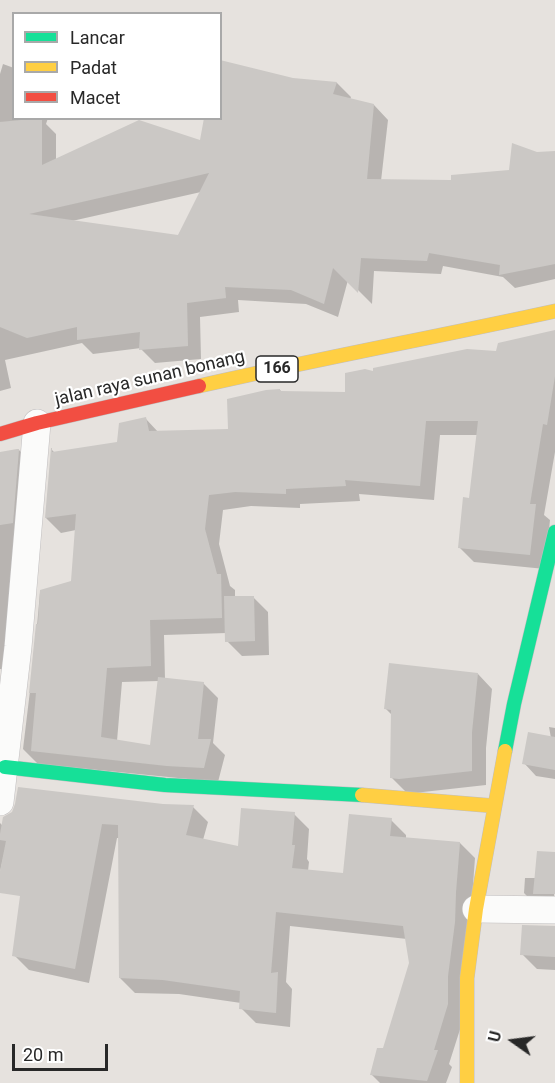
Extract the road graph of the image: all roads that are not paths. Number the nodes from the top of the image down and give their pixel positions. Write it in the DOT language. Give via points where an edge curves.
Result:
graph roads {
  1 [pos="555,311"];
  2 [pos="37,423"];
  3 [pos="0,434"];
  4 [pos="555,532"];
  5 [pos="5,767"];
  6 [pos="0,802"];
  7 [pos="495,806"];
  8 [pos="476,909"];
  9 [pos="555,910"];
  10 [pos="467,1083"];
  1 -- 2 [label="street, jalan raya sunan bonang / 166" via="299,363"];
  2 -- 3 [label="street, jalan raya sunan bonang / 166"];
  2 -- 5 [label="street"];
  4 -- 7 [label="street" via="514,704"];
  5 -- 6 [label="street"];
  5 -- 7 [label="street" via="165,785"];
  7 -- 8 [label="street"];
  8 -- 9 [label="street"];
  8 -- 10 [label="street" via="467,978"];
}
